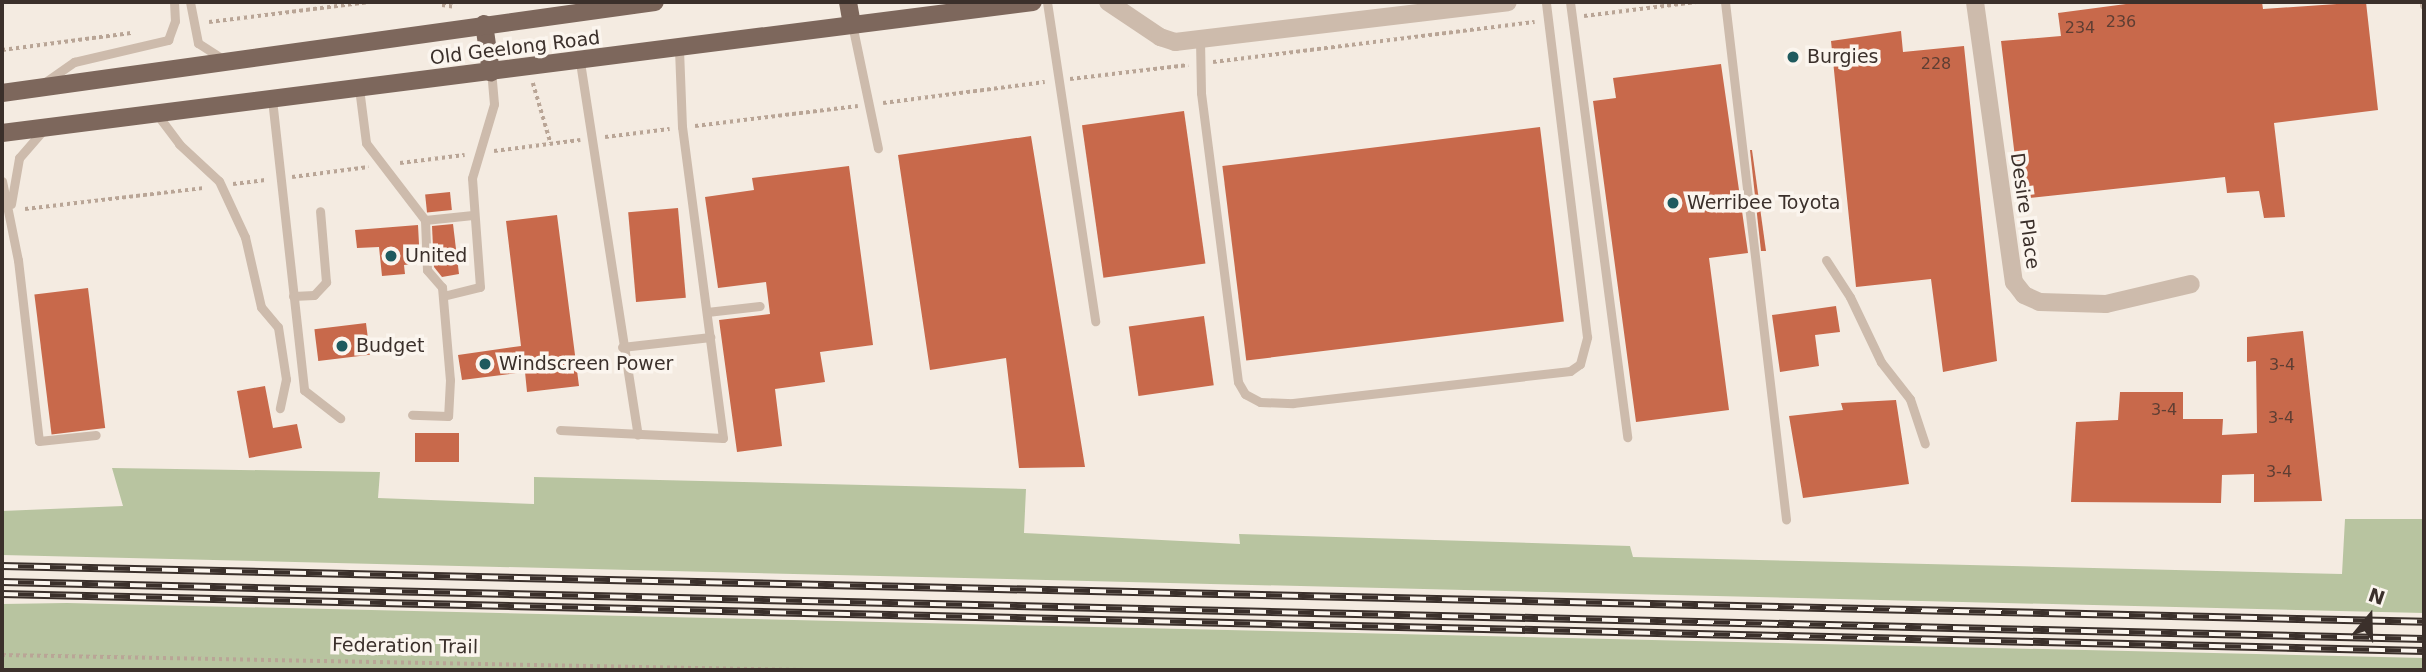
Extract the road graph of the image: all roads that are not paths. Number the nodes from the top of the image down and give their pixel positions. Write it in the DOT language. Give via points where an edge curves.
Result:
graph roads {
  1 [pos="174,2"];
  2 [pos="190,2"];
  3 [pos="655,2"];
  4 [pos="848,2"];
  5 [pos="1032,2"];
  6 [pos="1047,2"];
  7 [pos="1108,2"];
  8 [pos="1508,2"];
  9 [pos="1546,2"];
  10 [pos="1570,2"];
  11 [pos="1725,2"];
  12 [pos="1975,2"];
  13 [pos="945,7"];
  14 [pos="484,24"];
  15 [pos="852,24"];
  16 [pos="1200,40"];
  17 [pos="679,48"];
  18 [pos="227,61"];
  19 [pos="580,62"];
  20 [pos="491,72"];
  21 [pos="37,88"];
  22 [pos="359,88"];
  23 [pos="2,93"];
  24 [pos="272,99"];
  25 [pos="156,113"];
  26 [pos="2,123"];
  27 [pos="47,127"];
  28 [pos="26,129"];
  29 [pos="2,133"];
  30 [pos="878,149"];
  31 [pos="2,181"];
  32 [pos="9,211"];
  33 [pos="320,211"];
  34 [pos="473,215"];
  35 [pos="425,220"];
  36 [pos="1826,260"];
  37 [pos="2191,284"];
  38 [pos="293,296"];
  39 [pos="443,296"];
  40 [pos="760,306"];
  41 [pos="707,312"];
  42 [pos="1095,321"];
  43 [pos="710,337"];
  44 [pos="622,347"];
  45 [pos="280,408"];
  46 [pos="412,415"];
  47 [pos="340,418"];
  48 [pos="560,430"];
  49 [pos="96,435"];
  50 [pos="638,435"];
  51 [pos="1627,438"];
  52 [pos="1925,444"];
  53 [pos="1786,519"];
  1 -- 21 [label="lane" via="168,40 74,62"];
  2 -- 18 [label="lane" via="198,43"];
  3 -- 14 [label="main road, Old Geelong Road"];
  4 -- 15 [label="main road"];
  5 -- 13 [label="main road, Old Geelong Road"];
  6 -- 42 [label="lane"];
  7 -- 16 [label="street" via="1160,37 1175,42"];
  8 -- 16 [label="street"];
  9 -- 16 [label="lane" via="1587,337 1580,364 1570,371 1293,403 1260,402 1245,394 1238,382"];
  10 -- 51 [label="lane"];
  11 -- 53 [label="lane"];
  12 -- 37 [label="street, Desire Place" via="2014,282 2024,295 2040,302 2106,304"];
  13 -- 15 [label="main road, Old Geelong Road"];
  14 -- 18 [label="main road, Old Geelong Road"];
  14 -- 20 [label="main road"];
  15 -- 17 [label="main road, Old Geelong Road"];
  15 -- 30 [label="lane"];
  17 -- 19 [label="main road, Old Geelong Road"];
  17 -- 41 [label="lane" via="682,127"];
  18 -- 21 [label="main road, Old Geelong Road"];
  19 -- 20 [label="main road, Old Geelong Road"];
  19 -- 44 [label="lane"];
  20 -- 22 [label="main road, Old Geelong Road"];
  20 -- 34 [label="lane" via="494,104 472,178"];
  21 -- 23 [label="main road, Old Geelong Road"];
  22 -- 24 [label="main road, Old Geelong Road"];
  22 -- 35 [label="lane" via="366,143"];
  24 -- 25 [label="main road, Old Geelong Road"];
  24 -- 38 [label="lane"];
  25 -- 27 [label="main road, Old Geelong Road"];
  25 -- 45 [label="lane" via="179,144 222,186 246,237 261,307 278,327 286,379"];
  26 -- 28 [label="main road"];
  27 -- 28 [label="main road, Old Geelong Road"];
  27 -- 32 [label="lane" via="19,158"];
  28 -- 29 [label="main road, Old Geelong Road"];
  31 -- 32 [label="lane"];
  32 -- 49 [label="lane" via="39,441"];
  33 -- 38 [label="lane" via="326,282 314,295"];
  34 -- 35 [label="lane"];
  34 -- 39 [label="lane" via="480,287"];
  35 -- 39 [label="lane" via="427,270 442,287"];
  36 -- 52 [label="lane" via="1850,296 1881,362 1910,400"];
  38 -- 47 [label="lane" via="304,390"];
  39 -- 46 [label="lane" via="450,380 447,416"];
  40 -- 41 [label="lane"];
  41 -- 43 [label="lane"];
  43 -- 44 [label="lane"];
  43 -- 50 [label="lane" via="723,438"];
  44 -- 50 [label="lane"];
  48 -- 50 [label="lane"];
}
